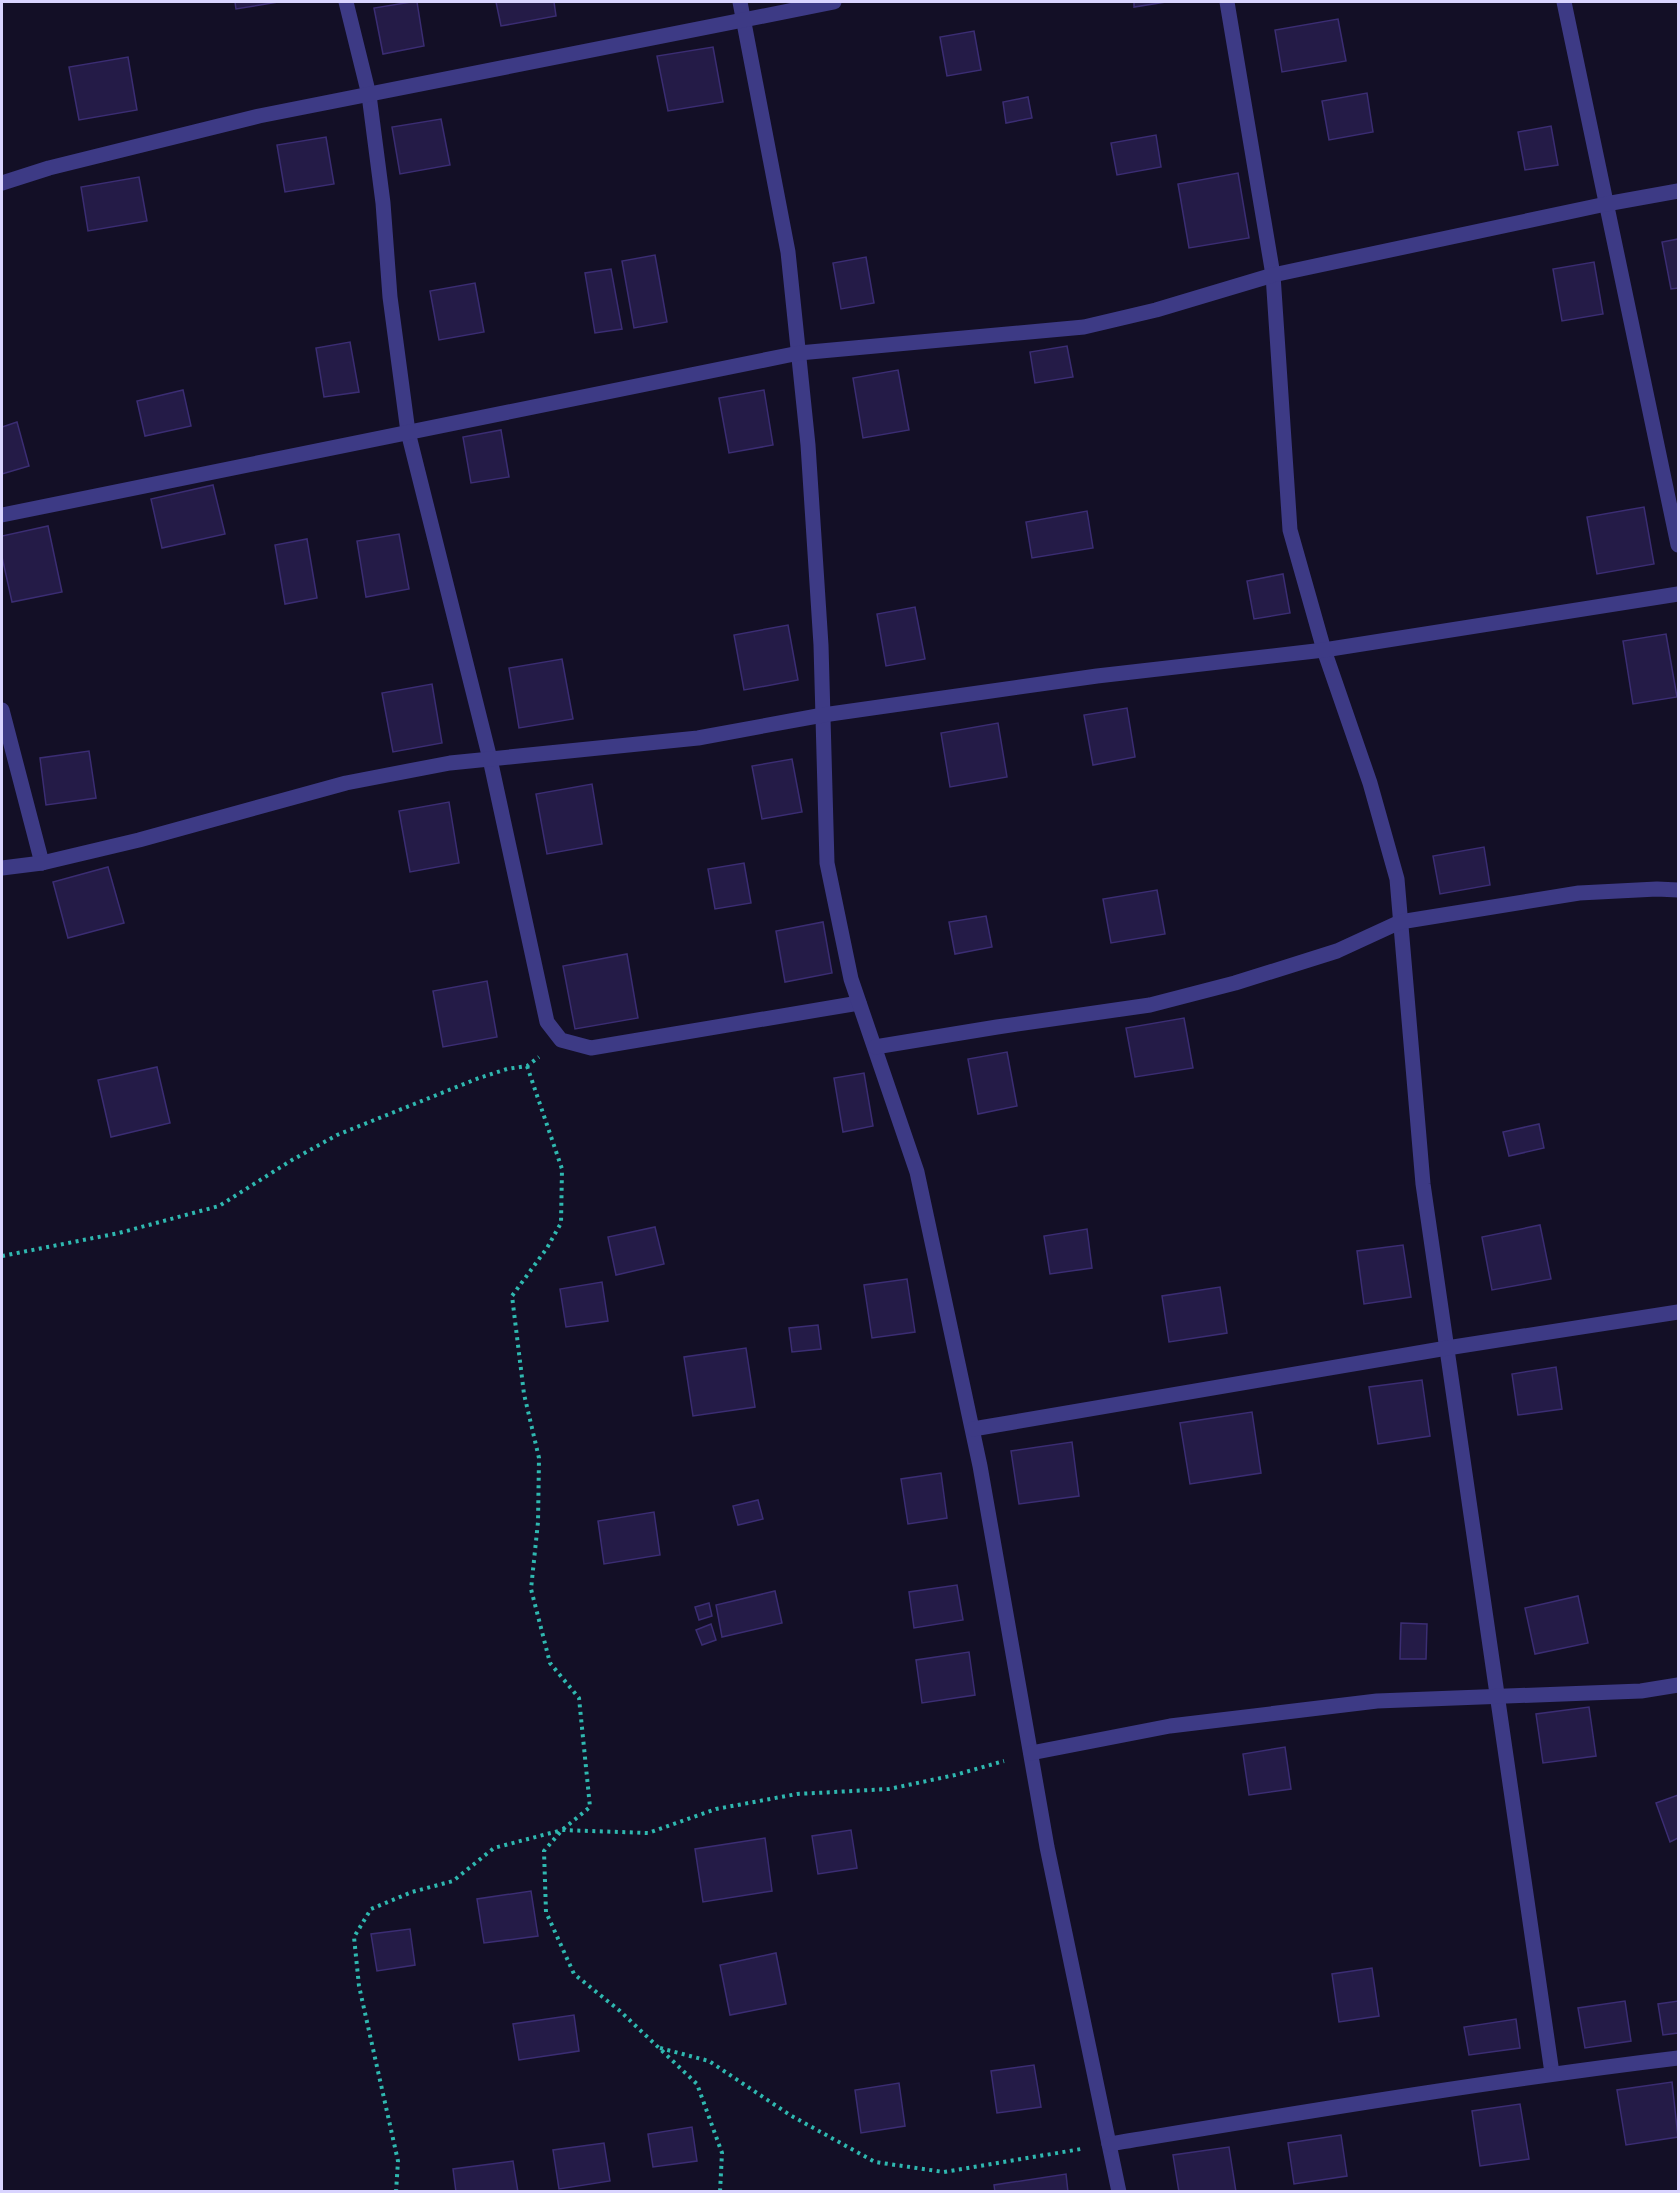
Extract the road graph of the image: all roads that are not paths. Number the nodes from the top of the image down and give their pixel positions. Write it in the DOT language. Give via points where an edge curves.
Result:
graph roads {
  1 [pos="346,2"];
  2 [pos="740,2"];
  3 [pos="834,2"];
  4 [pos="1227,2"];
  5 [pos="1564,2"];
  6 [pos="744,20"];
  7 [pos="369,95"];
  8 [pos="2,183"];
  9 [pos="1678,191"];
  10 [pos="1606,204"];
  11 [pos="1273,276"];
  12 [pos="799,352"];
  13 [pos="408,432"];
  14 [pos="2,515"];
  15 [pos="1678,544"];
  16 [pos="1678,594"];
  17 [pos="1324,650"];
  18 [pos="2,710"];
  19 [pos="823,715"];
  20 [pos="490,759"];
  21 [pos="42,863"];
  22 [pos="2,868"];
  23 [pos="1678,890"];
  24 [pos="1400,922"];
  25 [pos="859,1003"];
  26 [pos="875,1047"];
  27 [pos="1678,1312"];
  28 [pos="1447,1348"];
  29 [pos="973,1429"];
  30 [pos="1678,1685"];
  31 [pos="1496,1697"];
  32 [pos="1030,1753"];
  33 [pos="1678,2058"];
  34 [pos="1552,2073"];
  35 [pos="1109,2144"];
  36 [pos="1119,2192"];
  1 -- 7 [label="street"];
  2 -- 6 [label="street"];
  3 -- 6 [label="street"];
  4 -- 11 [label="street"];
  5 -- 10 [label="street"];
  6 -- 7 [label="street"];
  6 -- 12 [label="street" via="788,252"];
  7 -- 8 [label="street" via="259,116"];
  7 -- 13 [label="street"];
  9 -- 10 [label="street"];
  10 -- 11 [label="street"];
  10 -- 15 [label="street"];
  11 -- 12 [label="street" via="1084,327"];
  11 -- 17 [label="street" via="1290,530"];
  12 -- 13 [label="street"];
  12 -- 19 [label="street"];
  13 -- 14 [label="street"];
  13 -- 20 [label="street"];
  16 -- 17 [label="street"];
  17 -- 19 [label="street" via="1097,676"];
  17 -- 24 [label="street" via="1370,783 1397,879"];
  18 -- 21 [label="street"];
  19 -- 20 [label="street" via="698,738"];
  19 -- 25 [label="street" via="827,863 850,979"];
  20 -- 21 [label="street" via="346,783"];
  20 -- 25 [label="street" via="547,1022 561,1040 591,1048"];
  21 -- 22 [label="street"];
  23 -- 24 [label="street" via="1579,892"];
  24 -- 26 [label="street" via="1337,951 1150,1005"];
  24 -- 28 [label="street" via="1423,1184"];
  25 -- 26 [label="street"];
  26 -- 29 [label="street" via="917,1172"];
  27 -- 28 [label="street"];
  28 -- 29 [label="street"];
  28 -- 31 [label="street"];
  29 -- 32 [label="street"];
  30 -- 31 [label="street"];
  31 -- 32 [label="street" via="1377,1701 1170,1726"];
  31 -- 34 [label="street"];
  32 -- 35 [label="street"];
  33 -- 34 [label="street"];
  34 -- 35 [label="street"];
  35 -- 36 [label="street"];
}
